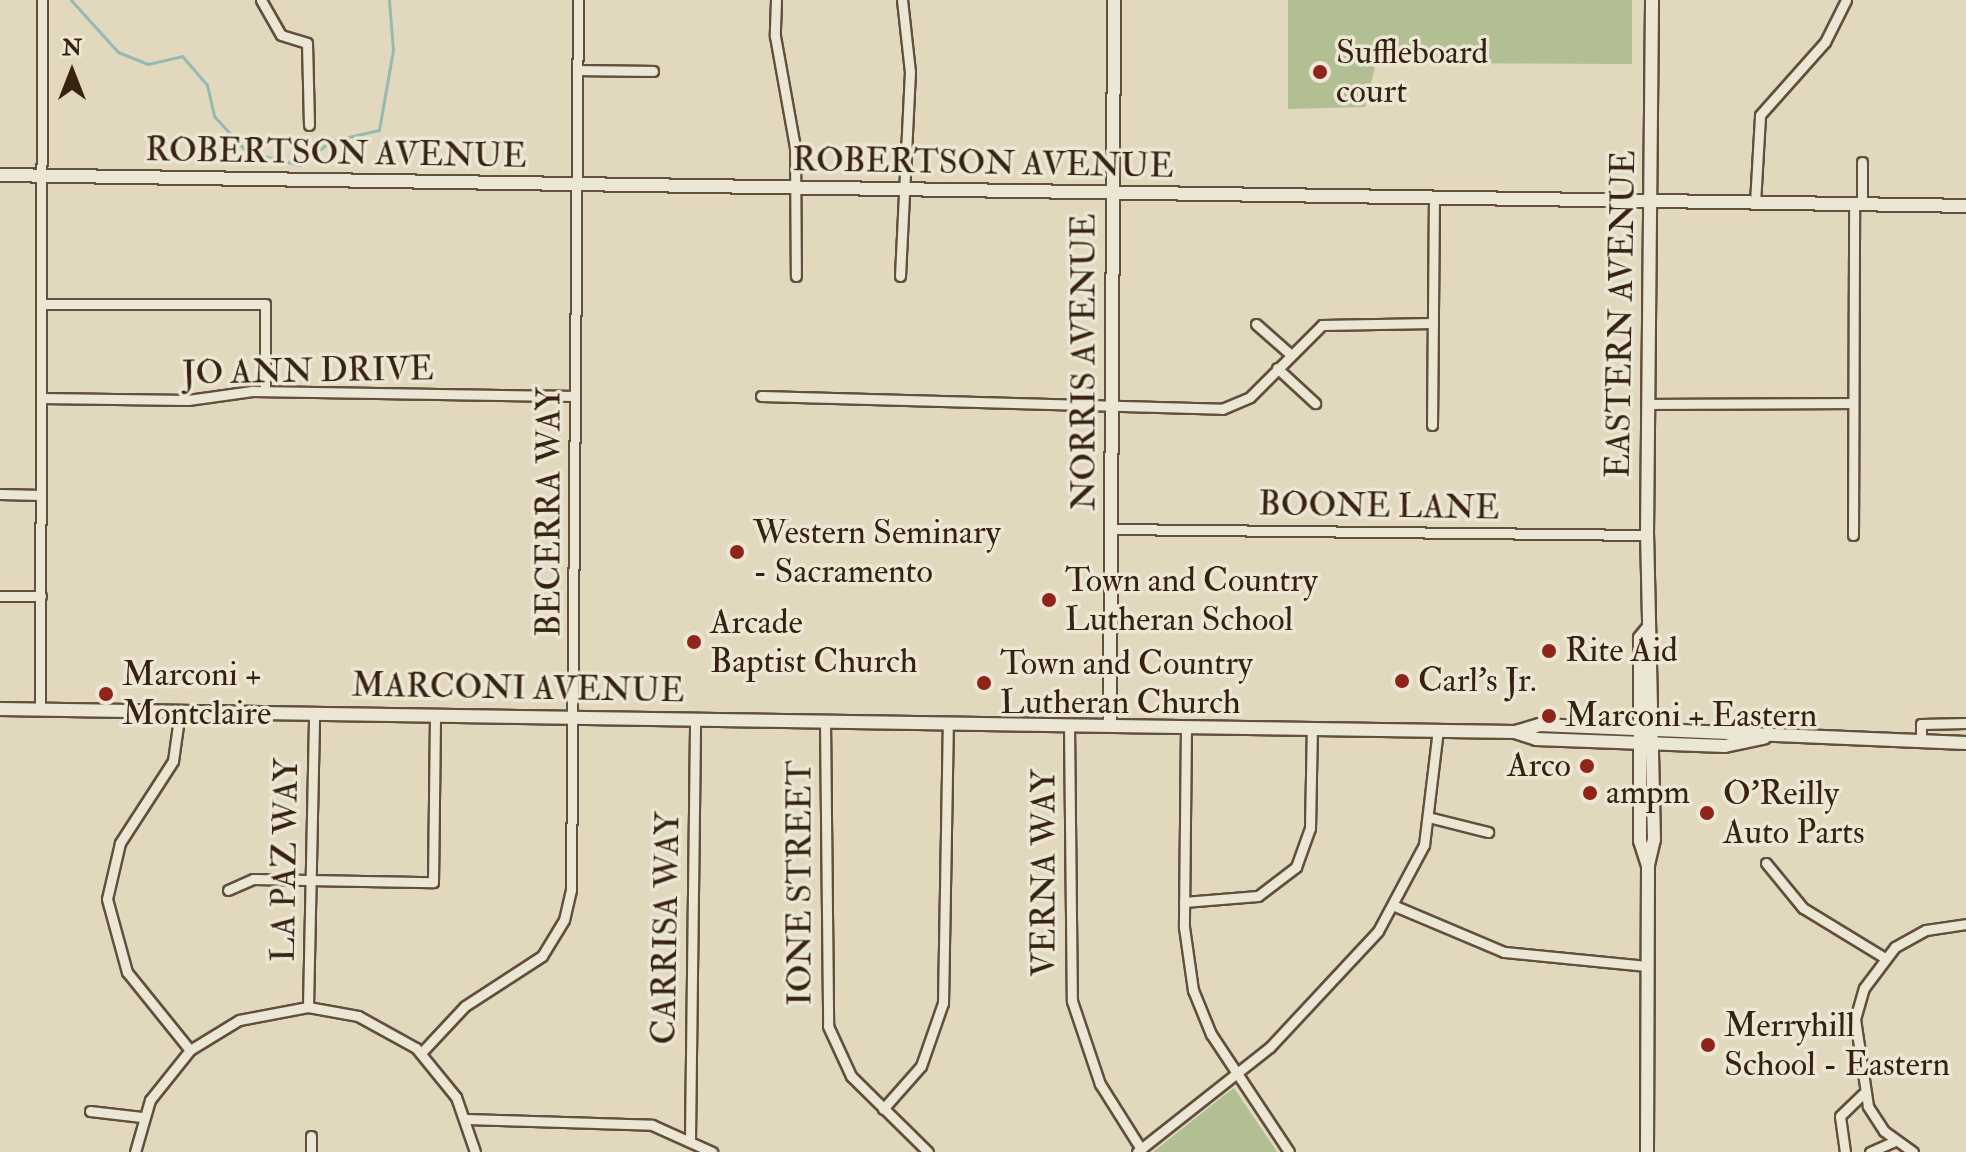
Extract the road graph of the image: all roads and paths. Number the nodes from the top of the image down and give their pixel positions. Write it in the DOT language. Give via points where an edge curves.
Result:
graph roads {
  1 [pos="42,0"];
  2 [pos="261,0"];
  3 [pos="578,0"];
  4 [pos="776,0"];
  5 [pos="902,0"];
  6 [pos="1114,0"];
  7 [pos="1652,0"];
  8 [pos="1832,0"];
  9 [pos="1846,2"];
  10 [pos="577,70"];
  11 [pos="653,71"];
  12 [pos="309,125"];
  13 [pos="1862,162"];
  14 [pos="0,175"];
  15 [pos="42,176"];
  16 [pos="577,184"];
  17 [pos="796,188"];
  18 [pos="907,189"];
  19 [pos="1113,193"];
  20 [pos="1434,198"];
  21 [pos="1651,201"];
  22 [pos="1755,203"];
  23 [pos="1858,204"];
  24 [pos="1966,206"];
  25 [pos="796,276"];
  26 [pos="900,276"];
  27 [pos="41,304"];
  28 [pos="1433,323"];
  29 [pos="1256,324"];
  30 [pos="1289,353"];
  31 [pos="1277,368"];
  32 [pos="265,391"];
  33 [pos="575,396"];
  34 [pos="761,396"];
  35 [pos="41,398"];
  36 [pos="1315,403"];
  37 [pos="1853,403"];
  38 [pos="1112,404"];
  39 [pos="1647,404"];
  40 [pos="1432,425"];
  41 [pos="0,494"];
  42 [pos="41,495"];
  43 [pos="1111,529"];
  44 [pos="1647,535"];
  45 [pos="1853,535"];
  46 [pos="0,596"];
  47 [pos="41,596"];
  48 [pos="1648,628"];
  49 [pos="0,709"];
  50 [pos="40,709"];
  51 [pos="180,711"];
  52 [pos="314,714"];
  53 [pos="435,715"];
  54 [pos="573,717"];
  55 [pos="695,719"];
  56 [pos="825,721"];
  57 [pos="948,723"];
  58 [pos="1966,723"];
  59 [pos="1069,725"];
  60 [pos="1110,725"];
  61 [pos="1186,726"];
  62 [pos="1312,728"];
  63 [pos="1640,728"];
  64 [pos="1654,729"];
  65 [pos="1438,730"];
  66 [pos="1515,732"];
  67 [pos="1764,738"];
  68 [pos="1921,742"];
  69 [pos="1640,743"];
  70 [pos="1654,743"];
  71 [pos="1966,743"];
  72 [pos="1432,818"];
  73 [pos="1488,832"];
  74 [pos="1766,863"];
  75 [pos="1648,865"];
  76 [pos="312,880"];
  77 [pos="228,890"];
  78 [pos="1184,902"];
  79 [pos="1395,906"];
  80 [pos="1966,924"];
  81 [pos="1885,958"];
  82 [pos="1647,966"];
  83 [pos="308,1007"];
  84 [pos="190,1050"];
  85 [pos="421,1053"];
  86 [pos="1238,1074"];
  87 [pos="1863,1094"];
  88 [pos="883,1109"];
  89 [pos="90,1111"];
  90 [pos="142,1117"];
  91 [pos="466,1119"];
  92 [pos="311,1136"];
  93 [pos="690,1138"];
  94 [pos="1895,1141"];
  95 [pos="1139,1150"];
  96 [pos="135,1152"];
  97 [pos="311,1152"];
  98 [pos="475,1152"];
  99 [pos="712,1152"];
  100 [pos="928,1152"];
  101 [pos="1289,1152"];
  102 [pos="1647,1152"];
  103 [pos="1845,1152"];
  104 [pos="1870,1152"];
  105 [pos="1913,1152"];
  1 -- 15 [label="street"];
  2 -- 12 [label="street" via="281,35 307,43"];
  3 -- 10 [label="street, BECERRA WAY"];
  4 -- 17 [label="street"];
  5 -- 18 [label="street" via="910,72"];
  6 -- 19 [label="main road, NORRIS AVENUE"];
  7 -- 21 [label="main road, EASTERN AVENUE"];
  8 -- 9 [label="street"];
  9 -- 22 [label="street" via="1825,42 1760,115"];
  10 -- 11 [label="street"];
  10 -- 16 [label="street, BECERRA WAY"];
  13 -- 23 [label="street"];
  14 -- 15 [label="main road, ROBERTSON AVENUE"];
  15 -- 16 [label="main road, ROBERTSON AVENUE"];
  15 -- 27 [label="street"];
  16 -- 17 [label="main road, ROBERTSON AVENUE"];
  16 -- 33 [label="street, BECERRA WAY"];
  17 -- 18 [label="main road, ROBERTSON AVENUE"];
  17 -- 25 [label="street"];
  18 -- 19 [label="main road, ROBERTSON AVENUE"];
  18 -- 26 [label="street"];
  19 -- 20 [label="main road, ROBERTSON AVENUE"];
  19 -- 38 [label="main road, NORRIS AVENUE"];
  20 -- 21 [label="main road, ROBERTSON AVENUE"];
  20 -- 28 [label="street"];
  21 -- 22 [label="main road, ROBERTSON AVENUE"];
  21 -- 39 [label="main road, EASTERN AVENUE"];
  22 -- 23 [label="main road, ROBERTSON AVENUE"];
  23 -- 24 [label="main road, ROBERTSON AVENUE"];
  23 -- 37 [label="street"];
  27 -- 32 [label="street" via="265,304"];
  27 -- 35 [label="street"];
  28 -- 30 [label="street" via="1328,323"];
  28 -- 40 [label="street"];
  29 -- 30 [label="street"];
  30 -- 31 [label="street"];
  31 -- 36 [label="street"];
  31 -- 38 [label="street" via="1228,408"];
  32 -- 33 [label="street, JO ANN DRIVE"];
  32 -- 35 [label="street, JO ANN DRIVE" via="188,400"];
  33 -- 54 [label="street, BECERRA WAY"];
  34 -- 38 [label="street"];
  35 -- 42 [label="street"];
  37 -- 39 [label="street"];
  37 -- 45 [label="street"];
  38 -- 43 [label="main road, NORRIS AVENUE"];
  39 -- 44 [label="main road, EASTERN AVENUE"];
  41 -- 42 [label="street"];
  42 -- 47 [label="street"];
  43 -- 44 [label="street, BOONE LANE"];
  43 -- 60 [label="main road, NORRIS AVENUE"];
  44 -- 48 [label="main road, EASTERN AVENUE"];
  46 -- 47 [label="street"];
  47 -- 50 [label="street"];
  48 -- 63 [label="main road, EASTERN AVENUE" via="1640,638"];
  48 -- 64 [label="main road, EASTERN AVENUE" via="1654,639"];
  49 -- 50 [label="main road, MARCONI AVENUE"];
  50 -- 51 [label="main road, MARCONI AVENUE"];
  51 -- 52 [label="main road, MARCONI AVENUE"];
  51 -- 84 [label="street" via="173,761 120,843 107,899 127,972"];
  52 -- 53 [label="main road, MARCONI AVENUE"];
  52 -- 76 [label="street, LA PAZ WAY"];
  53 -- 54 [label="main road, MARCONI AVENUE"];
  53 -- 76 [label="street" via="433,882"];
  54 -- 55 [label="main road, MARCONI AVENUE"];
  54 -- 85 [label="street, BECERRA WAY" via="572,884 559,931 529,969 465,1006"];
  55 -- 56 [label="main road, MARCONI AVENUE"];
  55 -- 93 [label="street, CARRISA WAY"];
  56 -- 57 [label="main road, MARCONI AVENUE"];
  56 -- 88 [label="street, IONE STREET" via="825,1011 845,1066"];
  57 -- 59 [label="main road, MARCONI AVENUE"];
  57 -- 88 [label="street" via="943,1003 921,1066"];
  58 -- 68 [label="street" via="1921,724"];
  59 -- 60 [label="main road, MARCONI AVENUE"];
  59 -- 95 [label="street, VERNA WAY" via="1072,1001 1100,1084"];
  60 -- 61 [label="main road, MARCONI AVENUE"];
  61 -- 62 [label="main road, MARCONI AVENUE"];
  61 -- 78 [label="street"];
  62 -- 65 [label="main road, MARCONI AVENUE"];
  62 -- 78 [label="street" via="1309,835 1296,867 1258,896"];
  63 -- 64 [label="main road, MARCONI AVENUE"];
  63 -- 66 [label="main road, MARCONI AVENUE" via="1539,725"];
  63 -- 69 [label="main road, EASTERN AVENUE"];
  64 -- 67 [label="main road, MARCONI AVENUE"];
  64 -- 70 [label="main road, EASTERN AVENUE"];
  65 -- 66 [label="main road, MARCONI AVENUE"];
  65 -- 72 [label="street"];
  66 -- 69 [label="main road, MARCONI AVENUE" via="1536,739"];
  67 -- 68 [label="main road, MARCONI AVENUE"];
  67 -- 70 [label="main road, MARCONI AVENUE" via="1750,746"];
  68 -- 71 [label="main road, MARCONI AVENUE"];
  69 -- 70 [label="main road, MARCONI AVENUE"];
  69 -- 75 [label="main road, EASTERN AVENUE" via="1640,841"];
  70 -- 75 [label="main road, EASTERN AVENUE"];
  72 -- 73 [label="street"];
  72 -- 79 [label="street"];
  74 -- 81 [label="street" via="1792,899"];
  75 -- 82 [label="main road, EASTERN AVENUE"];
  76 -- 77 [label="street" via="253,879"];
  76 -- 83 [label="street, LA PAZ WAY"];
  78 -- 86 [label="street" via="1193,990"];
  79 -- 82 [label="street" via="1504,952"];
  79 -- 86 [label="street" via="1326,993"];
  80 -- 81 [label="street" via="1913,935"];
  81 -- 87 [label="street" via="1855,1019"];
  82 -- 102 [label="main road, EASTERN AVENUE"];
  83 -- 84 [label="street" via="239,1020"];
  83 -- 85 [label="street" via="375,1023"];
  84 -- 90 [label="street"];
  85 -- 91 [label="street"];
  86 -- 95 [label="street"];
  86 -- 101 [label="street"];
  87 -- 94 [label="street"];
  87 -- 103 [label="street" via="1840,1116"];
  88 -- 100 [label="street, IONE STREET"];
  89 -- 90 [label="street"];
  90 -- 96 [label="street"];
  91 -- 93 [label="street" via="638,1123"];
  91 -- 98 [label="street"];
  92 -- 97 [label="street"];
  93 -- 99 [label="street"];
  94 -- 104 [label="street"];
  94 -- 105 [label="street"];
}
